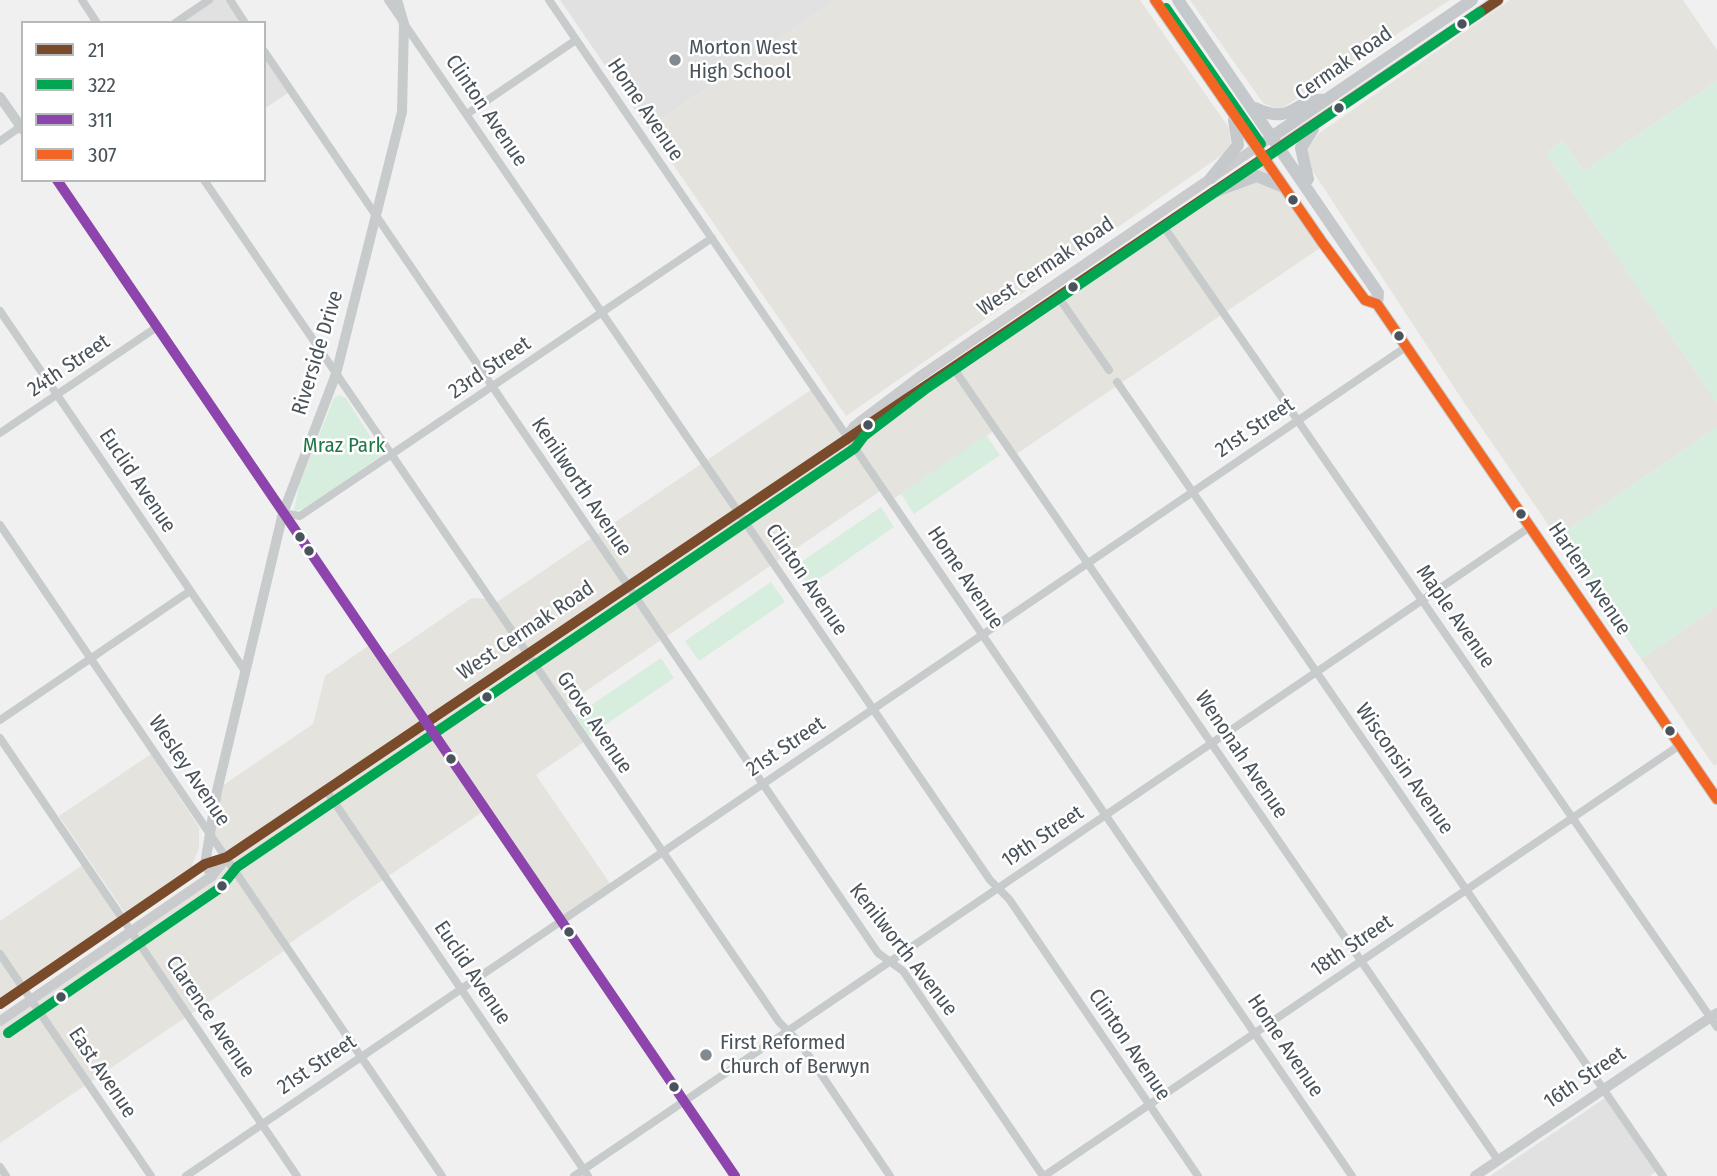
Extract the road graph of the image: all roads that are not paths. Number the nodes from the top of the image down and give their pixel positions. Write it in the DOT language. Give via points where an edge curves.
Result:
graph roads {
  1 [pos="82,0"];
  2 [pos="209,0"];
  3 [pos="230,0"];
  4 [pos="388,0"];
  5 [pos="397,0"];
  6 [pos="549,0"];
  7 [pos="1155,0"];
  8 [pos="1178,0"];
  9 [pos="1472,0"];
  10 [pos="1498,0"];
  11 [pos="96,21"];
  12 [pos="178,21"];
  13 [pos="244,21"];
  14 [pos="404,24"];
  15 [pos="576,40"];
  16 [pos="266,54"];
  17 [pos="0,97"];
  18 [pos="1326,100"];
  19 [pos="1252,107"];
  20 [pos="1232,113"];
  21 [pos="467,114"];
  22 [pos="1322,119"];
  23 [pos="21,127"];
  24 [pos="21,129"];
  25 [pos="0,141"];
  26 [pos="1277,141"];
  27 [pos="1259,153"];
  28 [pos="1211,178"];
  29 [pos="58,182"];
  30 [pos="205,182"];
  31 [pos="1284,188"];
  32 [pos="1214,192"];
  33 [pos="1314,196"];
  34 [pos="376,216"];
  35 [pos="1164,227"];
  36 [pos="712,238"];
  37 [pos="1059,298"];
  38 [pos="1377,304"];
  39 [pos="0,311"];
  40 [pos="603,313"];
  41 [pos="157,327"];
  42 [pos="1406,347"];
  43 [pos="954,369"];
  44 [pos="1109,370"];
  45 [pos="336,374"];
  46 [pos="1117,382"];
  47 [pos="492,388"];
  48 [pos="57,395"];
  49 [pos="1298,420"];
  50 [pos="0,433"];
  51 [pos="847,436"];
  52 [pos="391,456"];
  53 [pos="1193,492"];
  54 [pos="738,511"];
  55 [pos="284,513"];
  56 [pos="0,525"];
  57 [pos="1530,527"];
  58 [pos="1088,563"];
  59 [pos="627,586"];
  60 [pos="190,591"];
  61 [pos="1422,600"];
  62 [pos="982,635"];
  63 [pos="526,655"];
  64 [pos="91,658"];
  65 [pos="245,671"];
  66 [pos="1317,672"];
  67 [pos="873,709"];
  68 [pos="0,720"];
  69 [pos="426,723"];
  70 [pos="0,738"];
  71 [pos="1212,743"];
  72 [pos="1680,745"];
  73 [pos="762,784"];
  74 [pos="326,790"];
  75 [pos="1717,799"];
  76 [pos="1106,816"];
  77 [pos="1573,818"];
  78 [pos="209,832"];
  79 [pos="661,853"];
  80 [pos="227,857"];
  81 [pos="205,864"];
  82 [pos="212,876"];
  83 [pos="998,888"];
  84 [pos="1466,890"];
  85 [pos="123,920"];
  86 [pos="561,921"];
  87 [pos="132,932"];
  88 [pos="0,954"];
  89 [pos="1361,961"];
  90 [pos="890,962"];
  91 [pos="23,988"];
  92 [pos="461,988"];
  93 [pos="31,1000"];
  94 [pos="0,1003"];
  95 [pos="1714,1016"];
  96 [pos="0,1021"];
  97 [pos="1717,1027"];
  98 [pos="788,1031"];
  99 [pos="1255,1033"];
  100 [pos="361,1056"];
  101 [pos="1604,1089"];
  102 [pos="684,1102"];
  103 [pos="1149,1105"];
  104 [pos="262,1124"];
  105 [pos="1498,1160"];
  106 [pos="0,1167"];
  107 [pos="586,1173"];
  108 [pos="6,1176"];
  109 [pos="151,1176"];
  110 [pos="186,1176"];
  111 [pos="298,1176"];
  112 [pos="442,1176"];
  113 [pos="575,1176"];
  114 [pos="734,1176"];
  115 [pos="890,1176"];
  116 [pos="1044,1176"];
  117 [pos="1198,1176"];
  118 [pos="1352,1176"];
  119 [pos="1475,1176"];
  120 [pos="1663,1176"];
  1 -- 11 [label="street"];
  2 -- 12 [label="street"];
  3 -- 13 [label="street"];
  4 -- 14 [label="street, Clinton Avenue"];
  5 -- 14 [label="street, Riverside Drive"];
  6 -- 15 [label="street, Home Avenue"];
  7 -- 20 [label="main road"];
  8 -- 19 [label="main road"];
  9 -- 18 [label="main road, Cermak Road"];
  10 -- 22 [label="main road, Cermak Road"];
  14 -- 21 [label="street, Clinton Avenue"];
  14 -- 34 [label="street, Riverside Drive" via="402,112"];
  15 -- 21 [label="street"];
  15 -- 36 [label="street, Home Avenue"];
  16 -- 34 [label="street, Kenilworth Avenue"];
  17 -- 23 [label="street"];
  18 -- 19 [label="main road" via="1312,99 1274,116"];
  18 -- 26 [label="main road, Cermak Road"];
  19 -- 26 [label="main road"];
  20 -- 27 [label="main road"];
  20 -- 28 [label="main road" via="1238,145"];
  21 -- 40 [label="street, Clinton Avenue"];
  22 -- 26 [label="main road, Cermak Road"];
  22 -- 33 [label="main road" via="1301,148"];
  24 -- 25 [label="street"];
  26 -- 27 [label="main road, West Cermak Road"];
  26 -- 33 [label="main road"];
  27 -- 28 [label="main road, West Cermak Road"];
  27 -- 31 [label="main road"];
  27 -- 32 [label="main road, West Cermak Road"];
  28 -- 51 [label="main road, West Cermak Road" via="919,377"];
  29 -- 41 [label="street"];
  30 -- 45 [label="street, Grove Avenue"];
  31 -- 32 [label="main road" via="1257,176"];
  31 -- 38 [label="main road" via="1365,300"];
  32 -- 35 [label="main road, West Cermak Road"];
  33 -- 38 [label="main road" via="1378,293"];
  34 -- 45 [label="street, Riverside Drive"];
  34 -- 47 [label="street, Kenilworth Avenue"];
  35 -- 37 [label="main road, West Cermak Road"];
  35 -- 49 [label="street, Maple Avenue"];
  36 -- 40 [label="street, 23rd Street"];
  36 -- 51 [label="street, Home Avenue"];
  37 -- 43 [label="main road, West Cermak Road"];
  37 -- 44 [label="street"];
  38 -- 42 [label="main road, Harlem Avenue"];
  39 -- 48 [label="street, Euclid Avenue"];
  40 -- 47 [label="street, 23rd Street"];
  40 -- 54 [label="street, Clinton Avenue"];
  41 -- 48 [label="street, 24th Street"];
  41 -- 55 [label="street"];
  42 -- 49 [label="street, 21st Street"];
  42 -- 57 [label="main road, Harlem Avenue"];
  43 -- 51 [label="main road, West Cermak Road" via="860,433"];
  43 -- 58 [label="street, Wenonah Avenue"];
  45 -- 52 [label="street, Grove Avenue"];
  45 -- 55 [label="street, Riverside Drive"];
  46 -- 53 [label="street, Wisconsin Avenue"];
  47 -- 52 [label="street, 23rd Street"];
  47 -- 59 [label="street, Kenilworth Avenue"];
  48 -- 50 [label="street, 24th Street"];
  48 -- 60 [label="street, Euclid Avenue"];
  49 -- 53 [label="street, 21st Street"];
  49 -- 61 [label="street, Maple Avenue"];
  51 -- 54 [label="main road, West Cermak Road"];
  51 -- 62 [label="street, Home Avenue"];
  52 -- 55 [label="street, 23rd Street" via="300,516"];
  52 -- 63 [label="street, Grove Avenue"];
  53 -- 58 [label="street, 21st Street"];
  53 -- 66 [label="street, Wisconsin Avenue"];
  54 -- 59 [label="main road, West Cermak Road"];
  54 -- 67 [label="street, Clinton Avenue"];
  55 -- 65 [label="street, Riverside Drive"];
  55 -- 69 [label="street"];
  56 -- 64 [label="street, Wesley Avenue"];
  57 -- 61 [label="street, 19th Street"];
  57 -- 72 [label="main road, Harlem Avenue"];
  58 -- 62 [label="street, 21st Street"];
  58 -- 71 [label="street, Wenonah Avenue"];
  59 -- 63 [label="main road, West Cermak Road"];
  59 -- 73 [label="street, Kenilworth Avenue"];
  60 -- 64 [label="street"];
  60 -- 65 [label="street, Euclid Avenue"];
  61 -- 66 [label="street, 19th Street"];
  61 -- 77 [label="street, Maple Avenue"];
  62 -- 67 [label="street, 21st Street"];
  62 -- 76 [label="street, Home Avenue"];
  63 -- 69 [label="main road, West Cermak Road"];
  63 -- 79 [label="street, Grove Avenue"];
  64 -- 68 [label="street"];
  64 -- 78 [label="street, Wesley Avenue"];
  65 -- 78 [label="street, Riverside Drive"];
  66 -- 71 [label="street, 19th Street"];
  66 -- 84 [label="street, Wisconsin Avenue"];
  67 -- 73 [label="street, 21st Street"];
  67 -- 83 [label="street, Clinton Avenue"];
  69 -- 74 [label="main road, West Cermak Road"];
  69 -- 86 [label="street"];
  70 -- 85 [label="street, Clarence Avenue"];
  71 -- 76 [label="street, 19th Street"];
  71 -- 89 [label="street, Wenonah Avenue"];
  72 -- 75 [label="main road, Harlem Avenue"];
  72 -- 77 [label="street, 18th Street"];
  73 -- 79 [label="street, 21st Street"];
  73 -- 90 [label="street, Kenilworth Avenue" via="878,953"];
  74 -- 80 [label="main road, West Cermak Road"];
  74 -- 92 [label="street, Euclid Avenue"];
  76 -- 83 [label="street, 19th Street"];
  76 -- 99 [label="street, Home Avenue"];
  77 -- 84 [label="street, 18th Street"];
  77 -- 95 [label="street, Maple Avenue"];
  78 -- 80 [label="street, Wesley Avenue"];
  78 -- 81 [label="street, Riverside Drive"];
  79 -- 86 [label="street, 21st Street"];
  79 -- 98 [label="street, Grove Avenue"];
  80 -- 81 [label="main road, West Cermak Road"];
  80 -- 82 [label="main road, West Cermak Road"];
  80 -- 100 [label="street, Wesley Avenue"];
  81 -- 82 [label="street"];
  81 -- 85 [label="main road, West Cermak Road"];
  82 -- 87 [label="main road, West Cermak Road"];
  83 -- 90 [label="street, 19th Street"];
  83 -- 103 [label="street, Clinton Avenue"];
  84 -- 89 [label="street, 18th Street"];
  84 -- 101 [label="street, Wisconsin Avenue"];
  85 -- 87 [label="street, Clarence Avenue"];
  85 -- 91 [label="main road, West Cermak Road"];
  86 -- 92 [label="street, 21st Street"];
  86 -- 102 [label="street"];
  87 -- 93 [label="main road, West Cermak Road"];
  87 -- 104 [label="street, Clarence Avenue"];
  88 -- 91 [label="street, East Avenue"];
  89 -- 99 [label="street, 18th Street"];
  89 -- 105 [label="street, Wenonah Avenue"];
  90 -- 98 [label="street, 19th Street"];
  90 -- 116 [label="street, Kenilworth Avenue" via="903,971"];
  91 -- 93 [label="street, East Avenue"];
  91 -- 94 [label="main road, West Cermak Road"];
  92 -- 100 [label="street, 21st Street"];
  92 -- 107 [label="street, Euclid Avenue"];
  93 -- 96 [label="main road, West Cermak Road"];
  93 -- 109 [label="street, East Avenue"];
  95 -- 97 [label="street, Maple Avenue"];
  95 -- 101 [label="street, 16th Street"];
  98 -- 102 [label="street, 19th Street"];
  98 -- 115 [label="street, Grove Avenue"];
  99 -- 103 [label="street, 18th Street"];
  99 -- 118 [label="street, Home Avenue"];
  100 -- 104 [label="street, 21st Street"];
  100 -- 112 [label="street, Wesley Avenue"];
  101 -- 105 [label="street, 16th Street"];
  101 -- 120 [label="street, Wisconsin Avenue"];
  102 -- 107 [label="street, 19th Street"];
  102 -- 114 [label="street"];
  103 -- 116 [label="street, 18th Street"];
  103 -- 117 [label="street, Clinton Avenue"];
  104 -- 110 [label="street, 21st Street"];
  104 -- 111 [label="street, Clarence Avenue"];
  105 -- 119 [label="street, 16th Street"];
  106 -- 108 [label="street"];
  107 -- 113 [label="street, 19th Street"];
}
